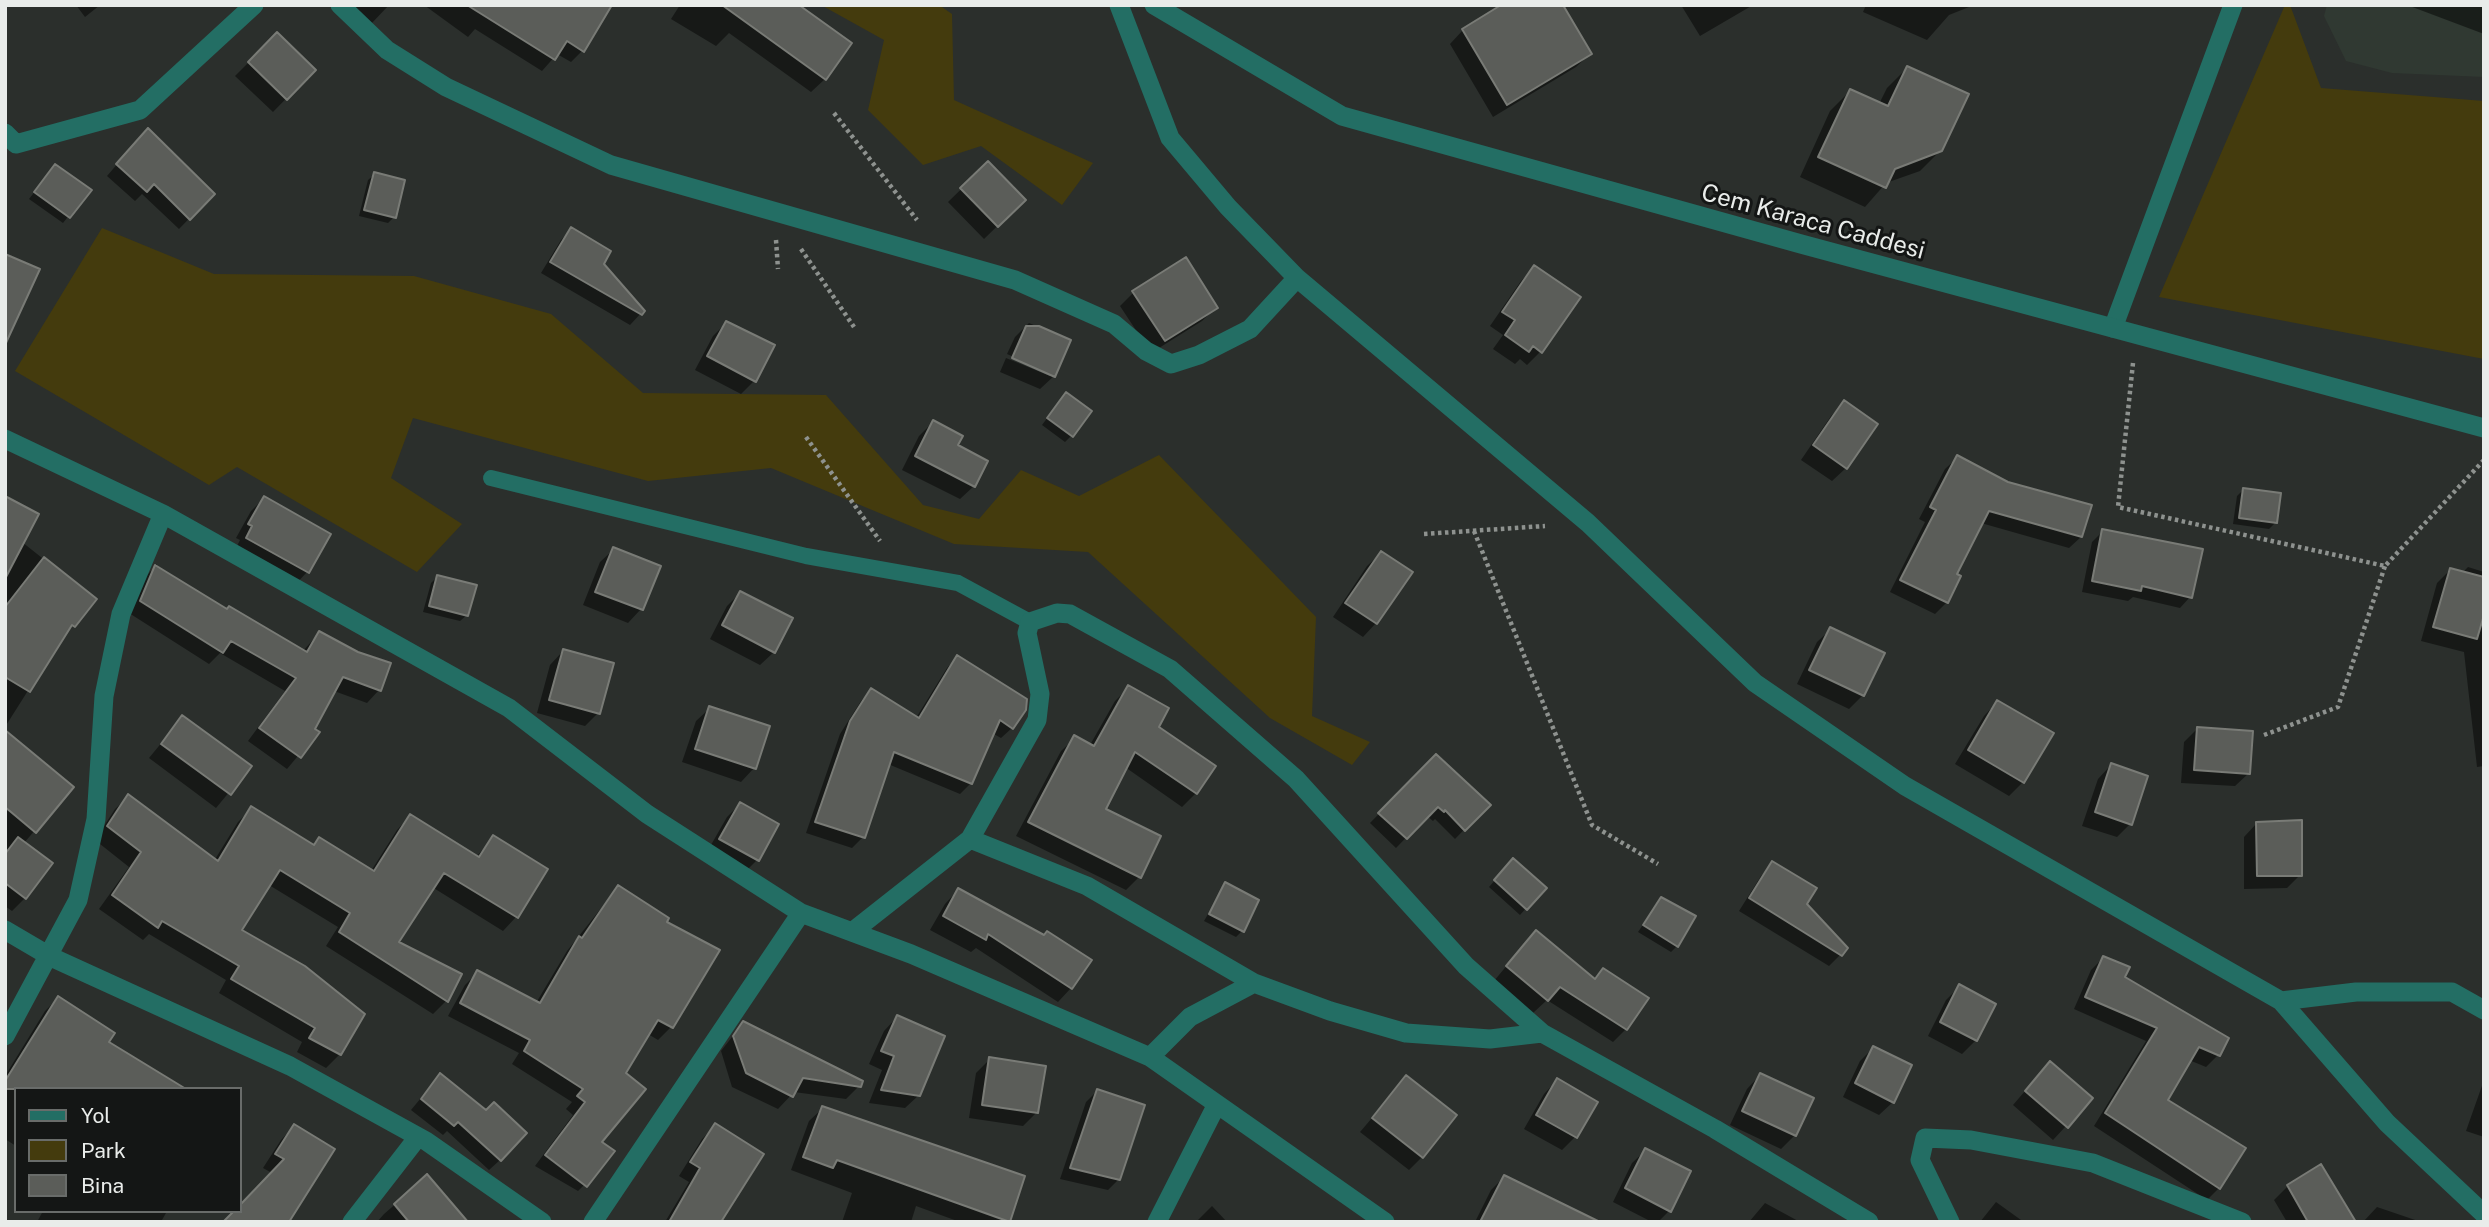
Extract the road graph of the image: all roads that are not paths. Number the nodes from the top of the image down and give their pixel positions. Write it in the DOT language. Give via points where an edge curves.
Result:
graph roads {
  1 [pos="254,5"];
  2 [pos="340,5"];
  3 [pos="1119,5"];
  4 [pos="1154,5"];
  5 [pos="2233,5"];
  6 [pos="5,133"];
  7 [pos="1297,278"];
  8 [pos="2113,328"];
  9 [pos="2484,428"];
  10 [pos="5,439"];
  11 [pos="491,478"];
  12 [pos="163,514"];
  13 [pos="1030,622"];
  14 [pos="970,839"];
  15 [pos="801,913"];
  16 [pos="5,930"];
  17 [pos="852,932"];
  18 [pos="51,957"];
  19 [pos="1254,983"];
  20 [pos="2281,1001"];
  21 [pos="2484,1010"];
  22 [pos="1542,1033"];
  23 [pos="5,1036"];
  24 [pos="1150,1057"];
  25 [pos="1217,1104"];
  26 [pos="418,1137"];
  27 [pos="2484,1214"];
  28 [pos="352,1222"];
  29 [pos="542,1222"];
  30 [pos="593,1222"];
  31 [pos="1157,1222"];
  32 [pos="1385,1222"];
  33 [pos="1869,1222"];
  34 [pos="1950,1222"];
  35 [pos="2242,1222"];
  36 [pos="2478,1222"];
  1 -- 6 [label="street" via="140,110 16,144"];
  2 -- 7 [label="street" via="387,50 434,79 611,165 1015,280 1114,324 1146,351 1171,364 1250,329"];
  3 -- 7 [label="street" via="1170,138"];
  4 -- 8 [label="street, Cem Karaca Caddesi" via="1342,116"];
  5 -- 8 [label="street"];
  7 -- 20 [label="street" via="1588,523 1766,691 1905,786"];
  8 -- 9 [label="street, Cem Karaca Caddesi"];
  10 -- 12 [label="street"];
  11 -- 13 [label="lane" via="806,556 958,583"];
  12 -- 15 [label="street" via="509,708 647,814"];
  12 -- 18 [label="street" via="121,614 104,696 96,819 78,900"];
  13 -- 14 [label="street" via="1027,632 1040,694 1037,720"];
  13 -- 22 [label="street" via="1057,613 1070,614 1170,668 1296,779 1466,966"];
  14 -- 17 [label="street"];
  14 -- 19 [label="street" via="1087,886"];
  15 -- 17 [label="street"];
  15 -- 30 [label="street"];
  16 -- 18 [label="street"];
  17 -- 24 [label="street"];
  18 -- 23 [label="street"];
  18 -- 26 [label="street" via="290,1066"];
  19 -- 22 [label="street" via="1330,1012 1406,1033 1490,1039"];
  19 -- 24 [label="street" via="1190,1017"];
  20 -- 21 [label="street" via="2356,992 2452,992"];
  20 -- 27 [label="street" via="2387,1123"];
  22 -- 33 [label="street"];
  24 -- 25 [label="street"];
  25 -- 31 [label="street"];
  25 -- 32 [label="street"];
  26 -- 28 [label="street"];
  26 -- 29 [label="street"];
  27 -- 36 [label="street"];
  34 -- 35 [label="street" via="1920,1160 1925,1138 1971,1140 2093,1163"];
}
